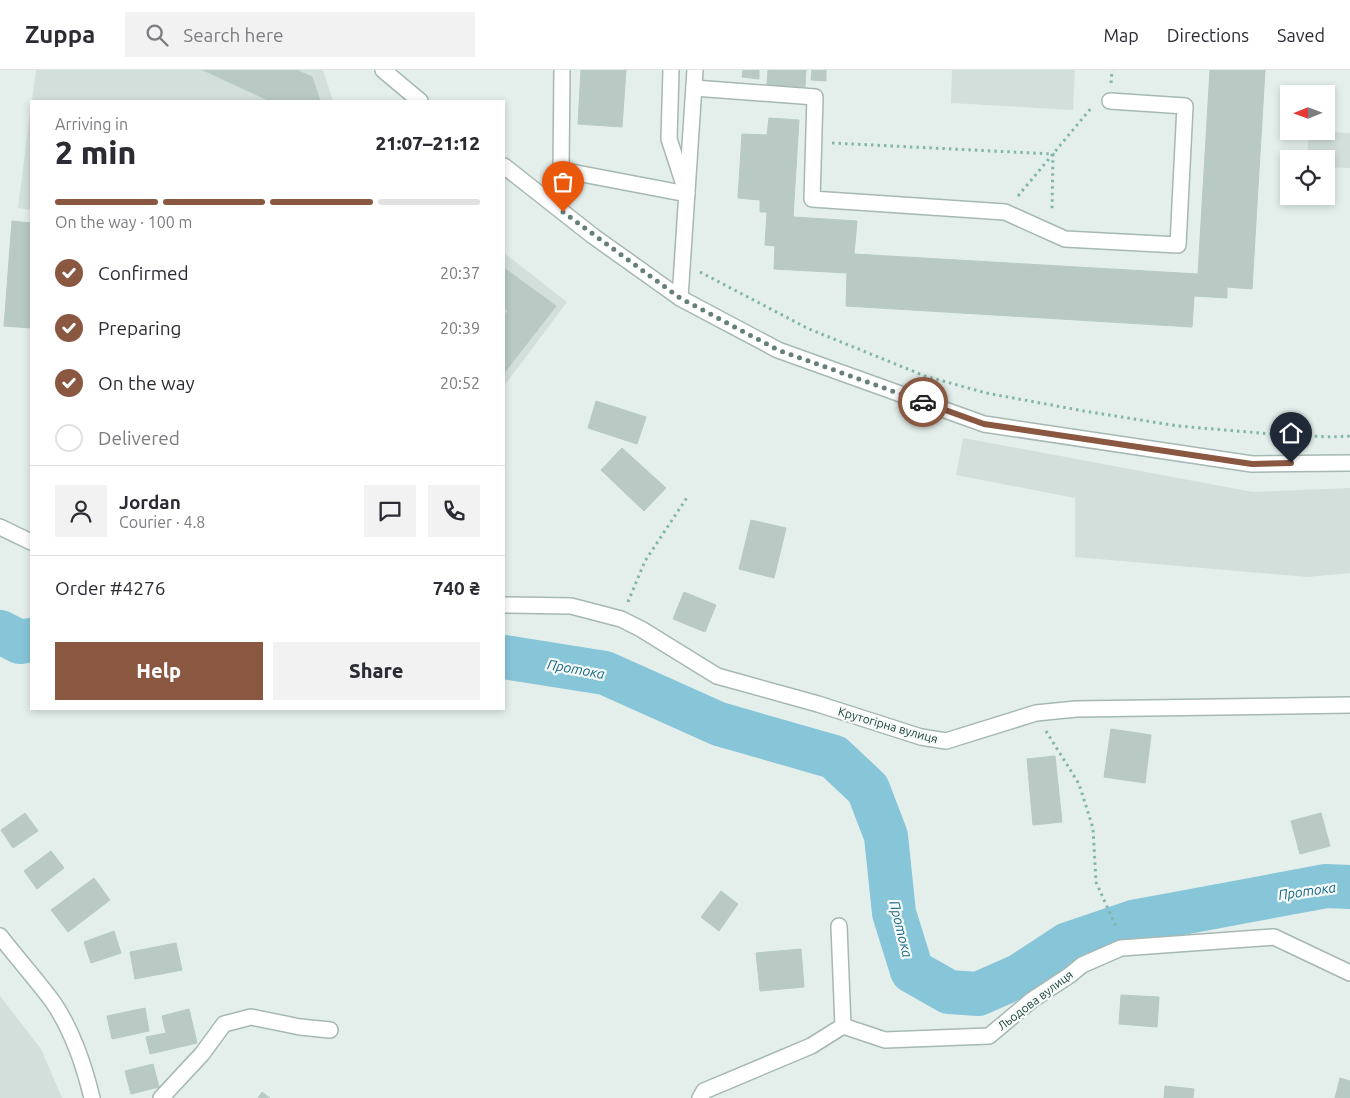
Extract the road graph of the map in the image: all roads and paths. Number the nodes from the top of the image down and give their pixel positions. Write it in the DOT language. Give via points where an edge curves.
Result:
graph roads {
  1 [pos="383,70"];
  2 [pos="562,70"];
  3 [pos="672,70"];
  4 [pos="695,70"];
  5 [pos="694,88"];
  6 [pos="419,100"];
  7 [pos="1110,101"];
  8 [pos="1090,107"];
  9 [pos="814,142"];
  10 [pos="1053,154"];
  11 [pos="505,167"];
  12 [pos="687,194"];
  13 [pos="1005,212"];
  14 [pos="1052,233"];
  15 [pos="682,263"];
  16 [pos="680,298"];
  17 [pos="1350,436"];
  18 [pos="1350,463"];
  19 [pos="688,496"];
  20 [pos="0,527"];
  21 [pos="30,542"];
  22 [pos="505,605"];
  23 [pos="621,619"];
  24 [pos="1350,704"];
  25 [pos="1036,714"];
  26 [pos="1113,918"];
  27 [pos="839,926"];
  28 [pos="0,936"];
  29 [pos="1350,973"];
  30 [pos="843,1026"];
  31 [pos="330,1030"];
  32 [pos="92,1098"];
  33 [pos="161,1098"];
  34 [pos="700,1098"];
  1 -- 6 [label="street"];
  2 -- 12 [label="street" via="561,170"];
  3 -- 12 [label="street" via="669,140"];
  4 -- 5 [label="street"];
  5 -- 9 [label="street" via="815,97"];
  5 -- 12 [label="street"];
  7 -- 14 [label="street" via="1185,106 1178,245 1065,239"];
  8 -- 10 [label="path"];
  9 -- 10 [label="path"];
  9 -- 13 [label="street" via="812,199"];
  10 -- 13 [label="path"];
  10 -- 14 [label="path"];
  11 -- 16 [label="street" via="593,236"];
  12 -- 15 [label="street"];
  13 -- 14 [label="street"];
  15 -- 16 [label="street"];
  15 -- 17 [label="path" via="809,329 926,376 986,393 1178,426 1272,434"];
  16 -- 18 [label="street" via="778,350 984,424 1252,464"];
  19 -- 23 [label="path" via="645,561"];
  20 -- 21 [label="street"];
  22 -- 23 [label="street, Крутогірна вулиця" via="571,606"];
  23 -- 25 [label="street, Крутогірна вулиця" via="717,676 921,737 946,741"];
  24 -- 25 [label="street, Крутогірна вулиця" via="1076,709"];
  25 -- 26 [label="path" via="1079,784 1093,828 1096,882"];
  27 -- 30 [label="street"];
  28 -- 32 [label="street" via="53,1003 69,1030"];
  29 -- 30 [label="street, Льодова вулиця" via="1274,937 1121,948 1082,965 1032,1000 989,1036 885,1040"];
  30 -- 34 [label="street" via="811,1046 704,1091"];
  31 -- 33 [label="street" via="251,1017 224,1024 202,1054"];
}
